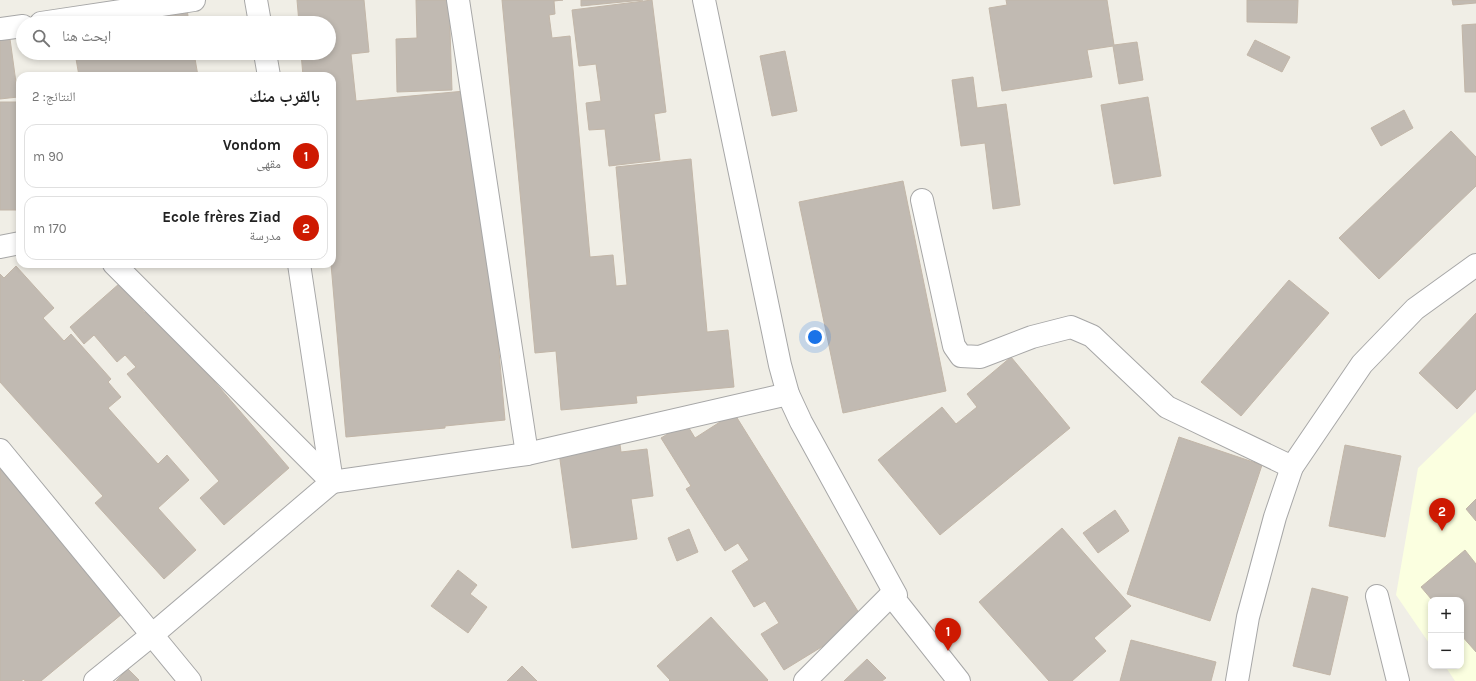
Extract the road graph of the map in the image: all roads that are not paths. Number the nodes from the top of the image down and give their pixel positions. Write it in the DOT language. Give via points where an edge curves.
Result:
graph roads {
  1 [pos="194,0"];
  2 [pos="256,0"];
  3 [pos="458,0"];
  4 [pos="704,0"];
  5 [pos="88,16"];
  6 [pos="259,16"];
  7 [pos="16,27"];
  8 [pos="0,29"];
  9 [pos="266,60"];
  10 [pos="268,72"];
  11 [pos="922,200"];
  12 [pos="16,244"];
  13 [pos="0,247"];
  14 [pos="1476,265"];
  15 [pos="118,268"];
  16 [pos="300,268"];
  17 [pos="788,394"];
  18 [pos="0,450"];
  19 [pos="528,454"];
  20 [pos="1292,467"];
  21 [pos="332,482"];
  22 [pos="891,595"];
  23 [pos="1377,596"];
  24 [pos="152,634"];
  25 [pos="94,681"];
  26 [pos="190,681"];
  27 [pos="805,681"];
  28 [pos="959,681"];
  29 [pos="1237,681"];
  30 [pos="1398,681"];
  1 -- 5 [label="street"];
  2 -- 6 [label="street"];
  3 -- 19 [label="street"];
  4 -- 17 [label="street"];
  7 -- 8 [label="street"];
  9 -- 10 [label="street"];
  11 -- 20 [label="street" via="954,346 961,356 980,357 1032,336 1071,327 1092,336 1167,408"];
  12 -- 13 [label="street"];
  14 -- 20 [label="street" via="1416,309 1362,364"];
  15 -- 21 [label="street"];
  16 -- 21 [label="street"];
  17 -- 19 [label="street"];
  17 -- 22 [label="street" via="896,595"];
  18 -- 24 [label="street"];
  19 -- 21 [label="street"];
  20 -- 29 [label="street" via="1275,517 1250,609"];
  21 -- 24 [label="street"];
  22 -- 27 [label="street"];
  22 -- 28 [label="street"];
  23 -- 30 [label="street"];
  24 -- 25 [label="street"];
  24 -- 26 [label="street"];
}
